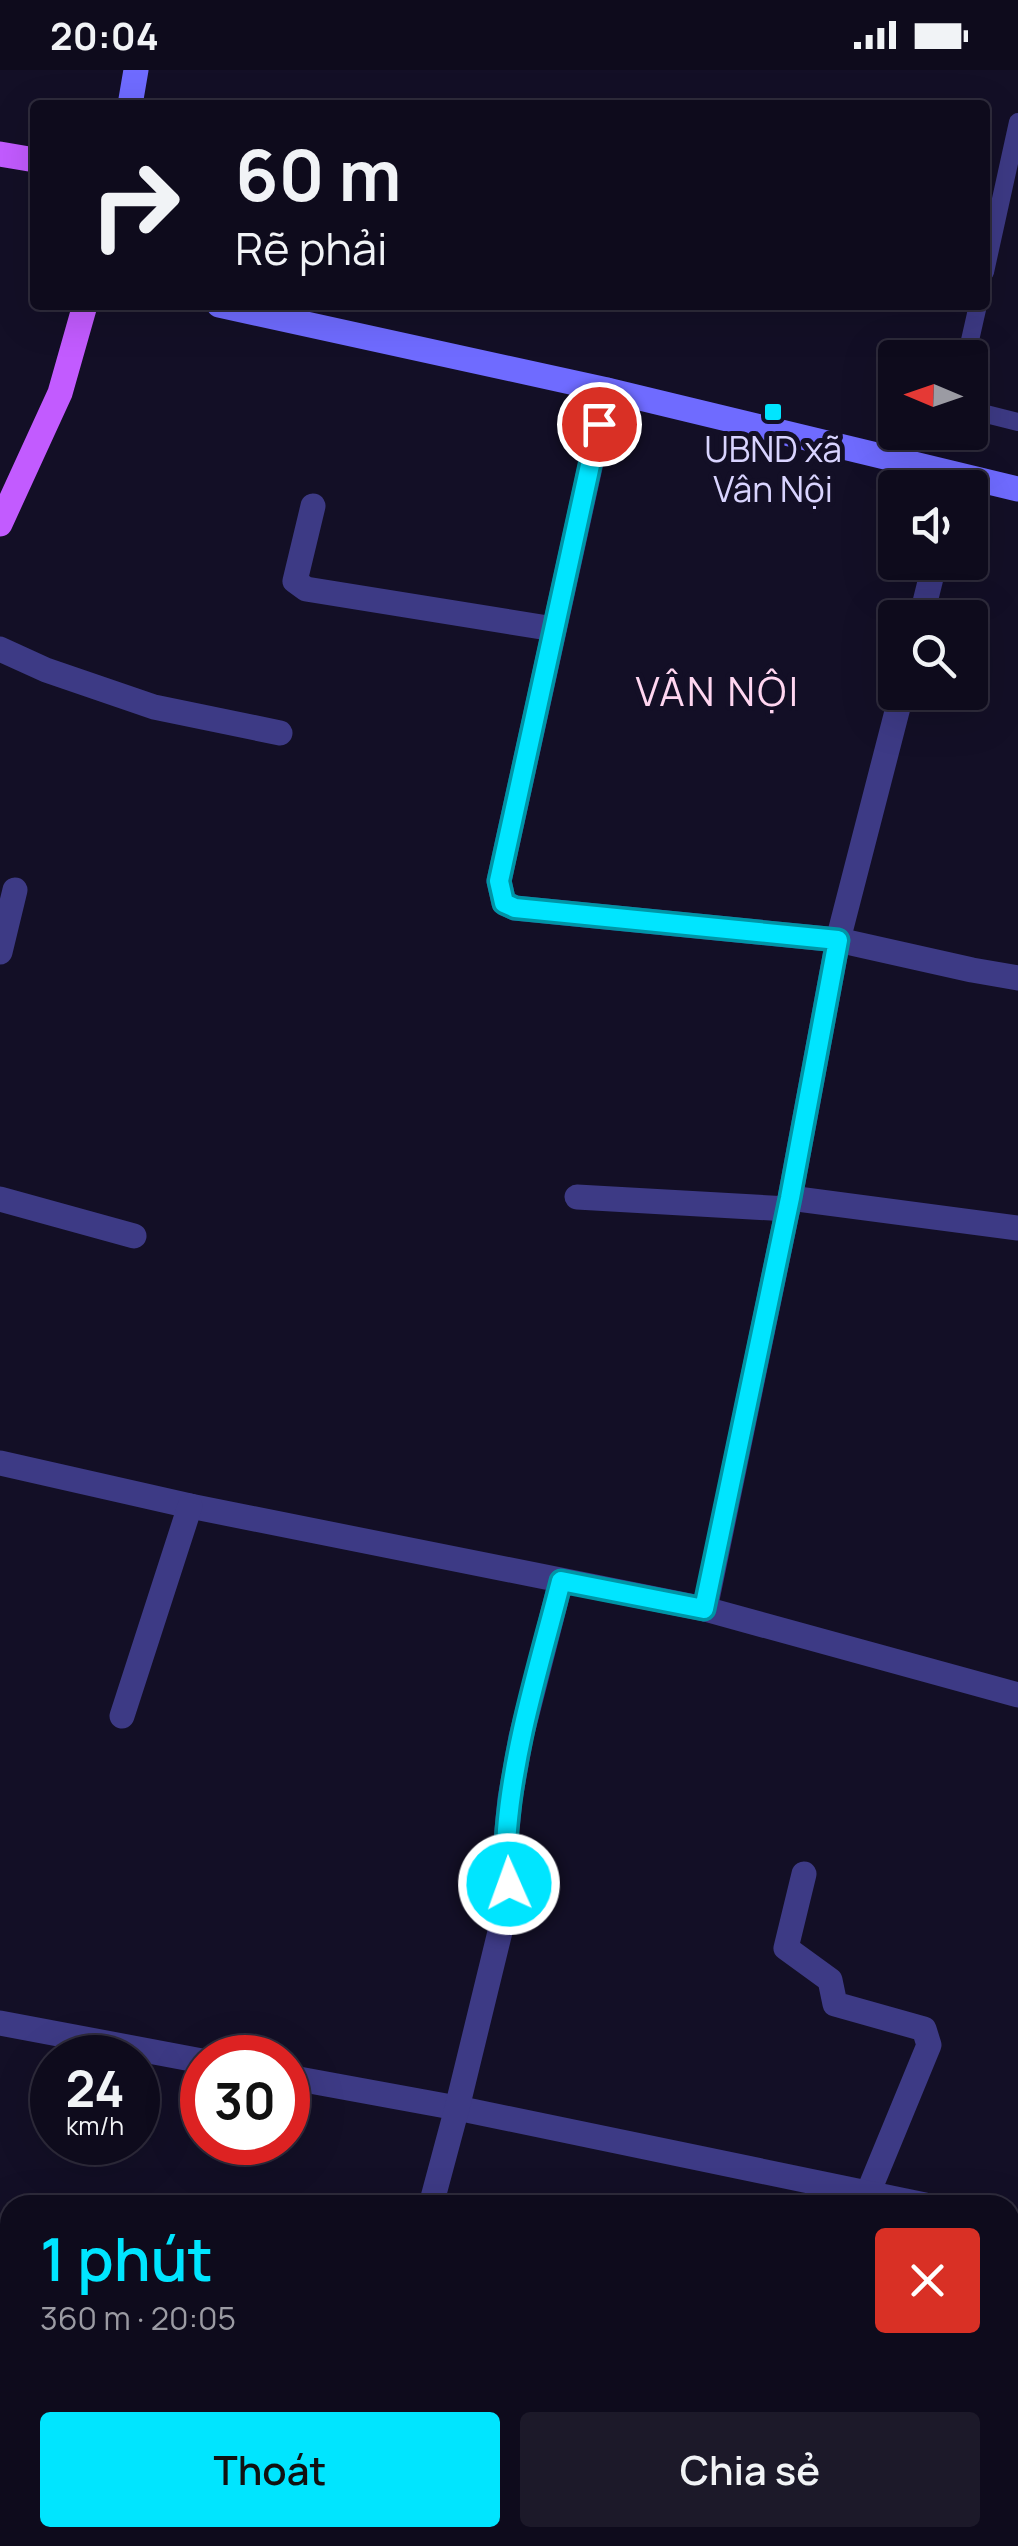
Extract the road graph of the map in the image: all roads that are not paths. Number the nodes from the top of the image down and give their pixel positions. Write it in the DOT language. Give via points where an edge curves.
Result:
graph roads {
  1 [pos="136,70"];
  2 [pos="131,100"];
  3 [pos="1018,122"];
  4 [pos="0,154"];
  5 [pos="30,159"];
  6 [pos="990,249"];
  7 [pos="84,310"];
  8 [pos="242,310"];
  9 [pos="977,310"];
  10 [pos="970,340"];
  11 [pos="607,390"];
  12 [pos="988,414"];
  13 [pos="1018,422"];
  14 [pos="914,470"];
  15 [pos="988,485"];
  16 [pos="1018,488"];
  17 [pos="313,506"];
  18 [pos="0,524"];
  19 [pos="554,629"];
  20 [pos="0,648"];
  21 [pos="897,710"];
  22 [pos="280,733"];
  23 [pos="16,890"];
  24 [pos="838,940"];
  25 [pos="0,952"];
  26 [pos="1018,978"];
  27 [pos="577,1197"];
  28 [pos="0,1199"];
  29 [pos="789,1203"];
  30 [pos="1018,1228"];
  31 [pos="134,1236"];
  32 [pos="0,1463"];
  33 [pos="190,1506"];
  34 [pos="561,1581"];
  35 [pos="704,1609"];
  36 [pos="1018,1695"];
  37 [pos="122,1716"];
  38 [pos="804,1874"];
  39 [pos="0,2023"];
  40 [pos="180,2057"];
  41 [pos="310,2081"];
  42 [pos="457,2108"];
  43 [pos="868,2193"];
  44 [pos="434,2195"];
  45 [pos="820,2195"];
  46 [pos="878,2195"];
  1 -- 2 [label="street"];
  3 -- 6 [label="lane"];
  4 -- 5 [label="main road"];
  7 -- 18 [label="main road" via="60,393"];
  8 -- 11 [label="street"];
  9 -- 10 [label="lane"];
  11 -- 14 [label="street"];
  11 -- 19 [label="street"];
  12 -- 13 [label="lane"];
  15 -- 16 [label="street"];
  17 -- 19 [label="street" via="295,581 306,589"];
  19 -- 24 [label="street" via="499,881 504,903"];
  20 -- 22 [label="street" via="154,707"];
  21 -- 24 [label="street"];
  23 -- 25 [label="street"];
  24 -- 26 [label="street"];
  24 -- 29 [label="street"];
  27 -- 29 [label="street"];
  28 -- 31 [label="street"];
  29 -- 30 [label="street"];
  29 -- 35 [label="street"];
  32 -- 33 [label="street"];
  33 -- 34 [label="street"];
  33 -- 37 [label="street"];
  34 -- 35 [label="street"];
  34 -- 42 [label="street" via="510,1798 509,1894"];
  35 -- 36 [label="street"];
  38 -- 43 [label="street" via="786,1948 830,1980 835,2004 924,2029 929,2045"];
  39 -- 40 [label="street"];
  41 -- 42 [label="street"];
  42 -- 44 [label="street"];
  42 -- 45 [label="street"];
  43 -- 45 [label="street"];
  43 -- 46 [label="street"];
}
